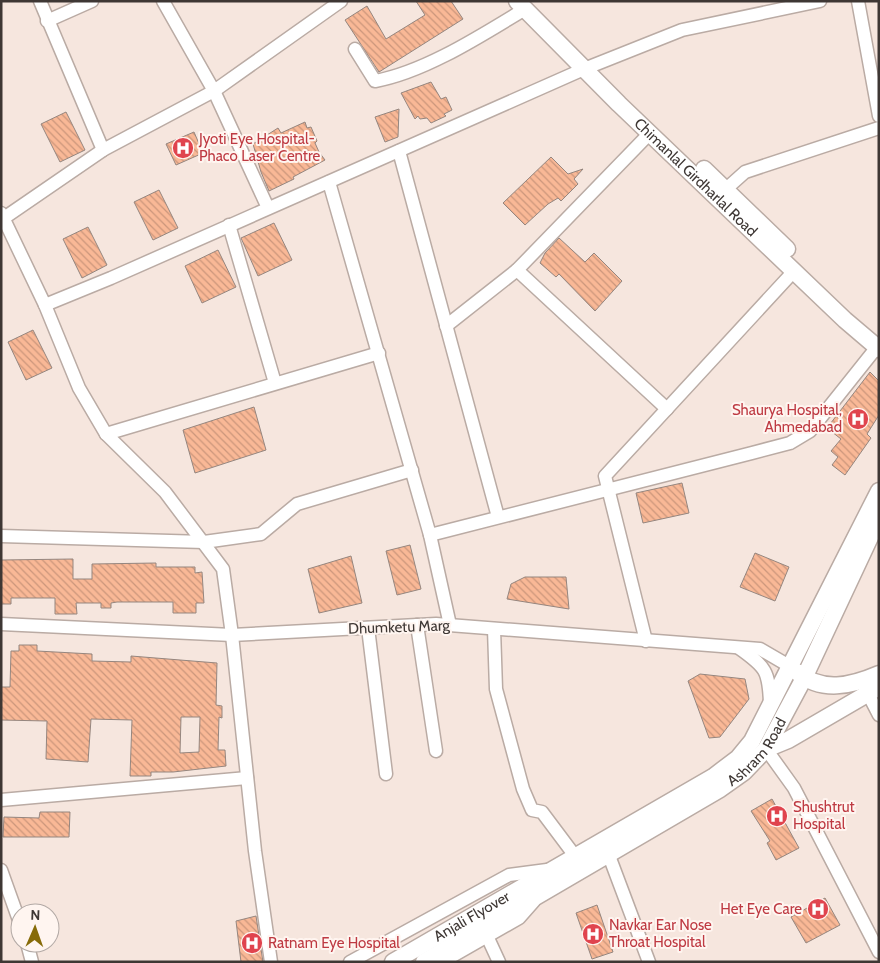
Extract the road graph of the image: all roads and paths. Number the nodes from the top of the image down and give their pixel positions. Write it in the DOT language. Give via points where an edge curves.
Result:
graph roads {
  1 [pos="40,1"];
  2 [pos="92,1"];
  3 [pos="163,1"];
  4 [pos="820,1"];
  5 [pos="858,1"];
  6 [pos="337,2"];
  7 [pos="525,4"];
  8 [pos="48,21"];
  9 [pos="355,49"];
  10 [pos="590,67"];
  11 [pos="214,90"];
  12 [pos="879,116"];
  13 [pos="879,128"];
  14 [pos="650,133"];
  15 [pos="103,150"];
  16 [pos="399,151"];
  17 [pos="329,182"];
  18 [pos="726,189"];
  19 [pos="268,208"];
  20 [pos="2,217"];
  21 [pos="228,225"];
  22 [pos="517,270"];
  23 [pos="794,271"];
  24 [pos="45,305"];
  25 [pos="446,326"];
  26 [pos="878,344"];
  27 [pos="379,353"];
  28 [pos="275,383"];
  29 [pos="667,409"];
  30 [pos="106,434"];
  31 [pos="412,470"];
  32 [pos="608,488"];
  33 [pos="879,491"];
  34 [pos="498,517"];
  35 [pos="879,518"];
  36 [pos="430,534"];
  37 [pos="1,536"];
  38 [pos="204,542"];
  39 [pos="1,624"];
  40 [pos="417,625"];
  41 [pos="450,625"];
  42 [pos="368,628"];
  43 [pos="494,629"];
  44 [pos="232,635"];
  45 [pos="646,641"];
  46 [pos="739,648"];
  47 [pos="791,667"];
  48 [pos="879,674"];
  49 [pos="804,678"];
  50 [pos="869,687"];
  51 [pos="770,707"];
  52 [pos="879,715"];
  53 [pos="759,745"];
  54 [pos="436,751"];
  55 [pos="386,774"];
  56 [pos="247,778"];
  57 [pos="1,800"];
  58 [pos="608,853"];
  59 [pos="575,856"];
  60 [pos="1,870"];
  61 [pos="550,870"];
  62 [pos="539,896"];
  63 [pos="520,898"];
  64 [pos="13,903"];
  65 [pos="487,936"];
  66 [pos="879,952"];
  67 [pos="270,962"];
  68 [pos="350,962"];
  69 [pos="393,962"];
  70 [pos="424,962"];
  71 [pos="442,962"];
  72 [pos="499,962"];
  73 [pos="649,962"];
  1 -- 8 [label="street"];
  2 -- 8 [label="street"];
  3 -- 11 [label="street"];
  4 -- 10 [label="street" via="682,30"];
  5 -- 12 [label="street"];
  6 -- 11 [label="street"];
  7 -- 9 [label="street" via="475,39 397,77 375,81"];
  7 -- 10 [label="main road, Chimanlal Girdharlal Road"];
  8 -- 15 [label="street"];
  10 -- 14 [label="main road, Chimanlal Girdharlal Road"];
  10 -- 16 [label="street"];
  10 -- 18 [label="main road, Chimanlal Girdharlal Road"];
  11 -- 15 [label="street"];
  11 -- 19 [label="street"];
  13 -- 18 [label="street" via="745,172"];
  14 -- 22 [label="street"];
  14 -- 23 [label="main road, Chimanlal Girdharlal Road"];
  15 -- 20 [label="street"];
  16 -- 17 [label="street"];
  16 -- 25 [label="street"];
  17 -- 19 [label="street"];
  17 -- 27 [label="street"];
  18 -- 26 [label="main road, Chimanlal Girdharlal Road" via="852,312"];
  19 -- 21 [label="street"];
  20 -- 24 [label="street"];
  21 -- 24 [label="street"];
  21 -- 28 [label="street"];
  22 -- 25 [label="street"];
  22 -- 29 [label="street"];
  23 -- 26 [label="main road, Chimanlal Girdharlal Road"];
  23 -- 29 [label="street"];
  24 -- 30 [label="street" via="79,388"];
  25 -- 34 [label="street"];
  26 -- 32 [label="street" via="810,431 800,438"];
  27 -- 28 [label="street"];
  27 -- 31 [label="street"];
  28 -- 30 [label="street"];
  29 -- 32 [label="street" via="605,476"];
  30 -- 38 [label="street" via="165,492"];
  31 -- 36 [label="street"];
  31 -- 38 [label="street" via="297,504 262,534"];
  32 -- 34 [label="street"];
  32 -- 45 [label="street"];
  33 -- 47 [label="main road, Ashram Road"];
  34 -- 36 [label="street"];
  35 -- 49 [label="main road, Ashram Road"];
  36 -- 41 [label="street"];
  37 -- 38 [label="street"];
  38 -- 44 [label="street" via="222,569"];
  39 -- 44 [label="street, Dhumketu Marg"];
  40 -- 41 [label="street, Dhumketu Marg"];
  40 -- 42 [label="street, Dhumketu Marg"];
  40 -- 54 [label="street"];
  41 -- 43 [label="street, Dhumketu Marg"];
  42 -- 44 [label="street, Dhumketu Marg"];
  42 -- 55 [label="street"];
  43 -- 45 [label="street, Dhumketu Marg"];
  43 -- 59 [label="street" via="496,689 523,788 532,810 542,812"];
  44 -- 56 [label="street"];
  45 -- 46 [label="street, Dhumketu Marg"];
  46 -- 47 [label="street, Dhumketu Marg" via="760,648"];
  46 -- 51 [label="street" via="758,661 769,678"];
  47 -- 49 [label="main road"];
  47 -- 51 [label="main road, Ashram Road"];
  48 -- 50 [label="main road"];
  49 -- 50 [label="main road" via="819,684"];
  49 -- 53 [label="main road, Ashram Road"];
  50 -- 52 [label="street"];
  50 -- 53 [label="main road" via="788,740"];
  51 -- 53 [label="main road, Ashram Road"];
  53 -- 58 [label="main road, Ashram Road" via="744,772"];
  53 -- 59 [label="main road, Ashram Road" via="713,777"];
  53 -- 66 [label="street" via="794,788"];
  56 -- 57 [label="street"];
  56 -- 67 [label="street"];
  58 -- 62 [label="main road, Ashram Road"];
  58 -- 73 [label="street"];
  59 -- 61 [label="main road, Ashram Road"];
  60 -- 64 [label="street"];
  61 -- 63 [label="main road, Anjali Flyover"];
  61 -- 68 [label="street" via="509,875"];
  62 -- 63 [label="main road, Anjali Flyover"];
  62 -- 65 [label="street" via="519,918"];
  63 -- 69 [label="main road, Anjali Flyover"];
  63 -- 70 [label="main road, Anjali Flyover"];
  65 -- 71 [label="street"];
  65 -- 72 [label="street"];
}
